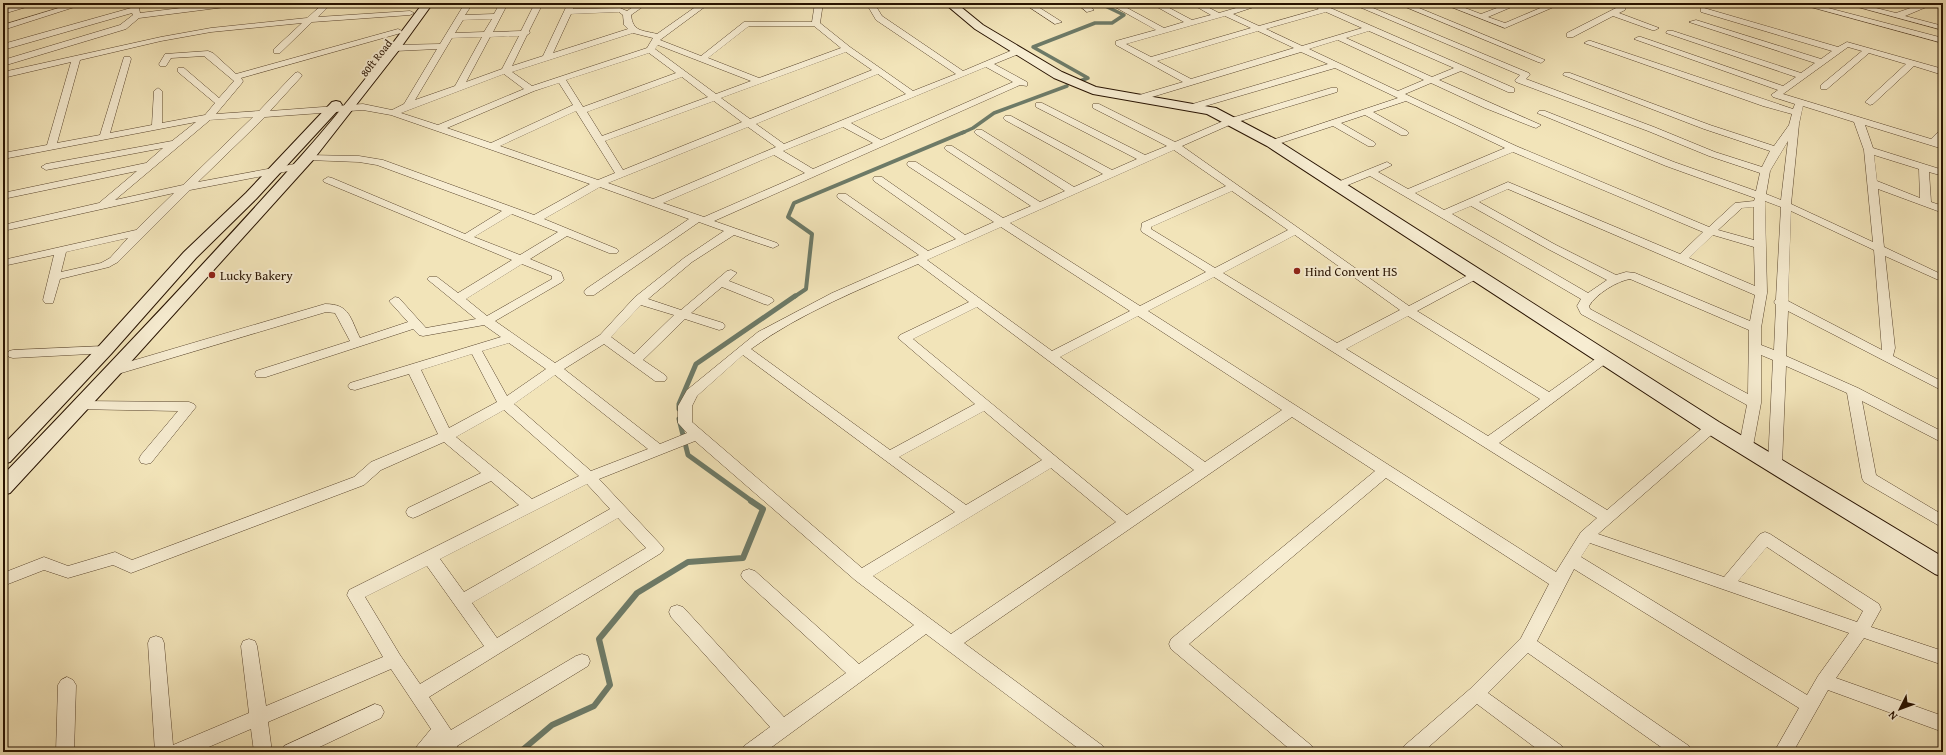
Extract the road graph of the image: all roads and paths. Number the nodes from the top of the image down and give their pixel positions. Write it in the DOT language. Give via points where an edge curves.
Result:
graph roads {
  1 [pos="57,3"];
  2 [pos="83,3"];
  3 [pos="241,3"];
  4 [pos="328,3"];
  5 [pos="428,3"];
  6 [pos="431,3"];
  7 [pos="469,3"];
  8 [pos="504,3"];
  9 [pos="539,3"];
  10 [pos="572,3"];
  11 [pos="644,3"];
  12 [pos="706,3"];
  13 [pos="819,3"];
  14 [pos="862,3"];
  15 [pos="870,3"];
  16 [pos="949,3"];
  17 [pos="1027,3"];
  18 [pos="1080,3"];
  19 [pos="1112,3"];
  20 [pos="1154,3"];
  21 [pos="1194,3"];
  22 [pos="1234,3"];
  23 [pos="1262,3"];
  24 [pos="1313,3"];
  25 [pos="1354,3"];
  26 [pos="1400,3"];
  27 [pos="1445,3"];
  28 [pos="1468,3"];
  29 [pos="1559,3"];
  30 [pos="1611,3"];
  31 [pos="1800,3"];
  32 [pos="1847,3"];
  33 [pos="1931,3"];
  34 [pos="27,4"];
  35 [pos="1859,4"];
  36 [pos="1492,5"];
  37 [pos="1509,5"];
  38 [pos="1456,7"];
  39 [pos="1943,7"];
  40 [pos="413,8"];
  41 [pos="1244,8"];
  42 [pos="38,9"];
  43 [pos="136,9"];
  44 [pos="1090,10"];
  45 [pos="1327,10"];
  46 [pos="1704,10"];
  47 [pos="3,12"];
  48 [pos="567,12"];
  49 [pos="1612,13"];
  50 [pos="1837,13"];
  51 [pos="48,14"];
  52 [pos="627,14"];
  53 [pos="1221,14"];
  54 [pos="498,16"];
  55 [pos="1530,16"];
  56 [pos="1897,16"];
  57 [pos="1480,17"];
  58 [pos="461,18"];
  59 [pos="311,20"];
  60 [pos="1058,22"];
  61 [pos="1693,22"];
  62 [pos="1191,23"];
  63 [pos="1449,23"];
  64 [pos="816,24"];
  65 [pos="1407,25"];
  66 [pos="3,28"];
  67 [pos="1370,28"];
  68 [pos="1655,28"];
  69 [pos="1943,28"];
  70 [pos="1258,29"];
  71 [pos="634,30"];
  72 [pos="398,31"];
  73 [pos="1163,31"];
  74 [pos="1423,32"];
  75 [pos="526,33"];
  76 [pos="1670,33"];
  77 [pos="488,34"];
  78 [pos="1383,34"];
  79 [pos="1570,35"];
  80 [pos="450,36"];
  81 [pos="1337,37"];
  82 [pos="657,39"];
  83 [pos="1638,39"];
  84 [pos="1943,41"];
  85 [pos="1588,43"];
  86 [pos="444,46"];
  87 [pos="3,47"];
  88 [pos="395,48"];
  89 [pos="847,48"];
  90 [pos="1301,49"];
  91 [pos="650,50"];
  92 [pos="1839,50"];
  93 [pos="1868,50"];
  94 [pos="277,51"];
  95 [pos="1018,51"];
  96 [pos="547,57"];
  97 [pos="703,58"];
  98 [pos="76,59"];
  99 [pos="127,59"];
  100 [pos="1150,60"];
  101 [pos="1540,60"];
  102 [pos="1822,62"];
  103 [pos="3,63"];
  104 [pos="1912,63"];
  105 [pos="163,64"];
  106 [pos="987,64"];
  107 [pos="1335,65"];
  108 [pos="1461,68"];
  109 [pos="181,70"];
  110 [pos="505,71"];
  111 [pos="878,71"];
  112 [pos="1943,72"];
  113 [pos="683,74"];
  114 [pos="962,74"];
  115 [pos="3,75"];
  116 [pos="298,75"];
  117 [pos="1567,75"];
  118 [pos="1803,76"];
  119 [pos="236,77"];
  120 [pos="561,79"];
  121 [pos="1433,80"];
  122 [pos="758,81"];
  123 [pos="1190,84"];
  124 [pos="459,87"];
  125 [pos="1824,87"];
  126 [pos="531,89"];
  127 [pos="1785,89"];
  128 [pos="1334,90"];
  129 [pos="1511,90"];
  130 [pos="158,91"];
  131 [pos="912,94"];
  132 [pos="1402,96"];
  133 [pos="714,98"];
  134 [pos="1139,98"];
  135 [pos="219,102"];
  136 [pos="1870,102"];
  137 [pos="1039,105"];
  138 [pos="407,106"];
  139 [pos="1096,106"];
  140 [pos="1192,107"];
  141 [pos="339,109"];
  142 [pos="580,109"];
  143 [pos="1365,111"];
  144 [pos="263,113"];
  145 [pos="1542,113"];
  146 [pos="1797,113"];
  147 [pos="393,114"];
  148 [pos="208,117"];
  149 [pos="1008,118"];
  150 [pos="1858,120"];
  151 [pos="1231,121"];
  152 [pos="1333,122"];
  153 [pos="749,123"];
  154 [pos="843,123"];
  155 [pos="1536,125"];
  156 [pos="157,126"];
  157 [pos="437,129"];
  158 [pos="979,132"];
  159 [pos="1943,132"];
  160 [pos="1404,133"];
  161 [pos="104,137"];
  162 [pos="600,140"];
  163 [pos="1272,142"];
  164 [pos="175,143"];
  165 [pos="880,143"];
  166 [pos="1933,143"];
  167 [pos="1371,144"];
  168 [pos="492,146"];
  169 [pos="1176,146"];
  170 [pos="1943,146"];
  171 [pos="51,147"];
  172 [pos="949,148"];
  173 [pos="1513,148"];
  174 [pos="779,149"];
  175 [pos="1776,150"];
  176 [pos="1869,150"];
  177 [pos="3,156"];
  178 [pos="1145,159"];
  179 [pos="304,162"];
  180 [pos="151,164"];
  181 [pos="912,164"];
  182 [pos="1387,165"];
  183 [pos="46,167"];
  184 [pos="1924,167"];
  185 [pos="275,170"];
  186 [pos="1765,171"];
  187 [pos="1370,172"];
  188 [pos="1943,173"];
  189 [pos="621,174"];
  190 [pos="812,174"];
  191 [pos="1111,174"];
  192 [pos="878,179"];
  193 [pos="328,180"];
  194 [pos="600,183"];
  195 [pos="1873,183"];
  196 [pos="1339,185"];
  197 [pos="1233,187"];
  198 [pos="187,188"];
  199 [pos="1073,191"];
  200 [pos="1407,193"];
  201 [pos="3,196"];
  202 [pos="842,196"];
  203 [pos="1760,200"];
  204 [pos="1472,202"];
  205 [pos="653,203"];
  206 [pos="1786,204"];
  207 [pos="1926,204"];
  208 [pos="1039,206"];
  209 [pos="101,207"];
  210 [pos="1943,210"];
  211 [pos="510,211"];
  212 [pos="1444,214"];
  213 [pos="534,219"];
  214 [pos="702,219"];
  215 [pos="1002,223"];
  216 [pos="3,228"];
  217 [pos="734,230"];
  218 [pos="1295,231"];
  219 [pos="1710,231"];
  220 [pos="140,232"];
  221 [pos="566,232"];
  222 [pos="466,238"];
  223 [pos="964,240"];
  224 [pos="773,245"];
  225 [pos="1759,245"];
  226 [pos="1878,248"];
  227 [pos="61,249"];
  228 [pos="613,251"];
  229 [pos="923,258"];
  230 [pos="523,259"];
  231 [pos="1681,259"];
  232 [pos="3,264"];
  233 [pos="1215,272"];
  234 [pos="731,273"];
  235 [pos="1478,274"];
  236 [pos="55,277"];
  237 [pos="433,279"];
  238 [pos="1943,279"];
  239 [pos="1617,280"];
  240 [pos="721,282"];
  241 [pos="590,292"];
  242 [pos="1761,293"];
  243 [pos="459,298"];
  244 [pos="1588,298"];
  245 [pos="49,300"];
  246 [pos="639,300"];
  247 [pos="395,301"];
  248 [pos="768,301"];
  249 [pos="978,302"];
  250 [pos="1780,302"];
  251 [pos="1409,310"];
  252 [pos="1139,311"];
  253 [pos="683,314"];
  254 [pos="486,321"];
  255 [pos="416,324"];
  256 [pos="719,326"];
  257 [pos="1755,328"];
  258 [pos="511,338"];
  259 [pos="604,338"];
  260 [pos="357,343"];
  261 [pos="1755,346"];
  262 [pos="474,349"];
  263 [pos="743,349"];
  264 [pos="1336,349"];
  265 [pos="105,350"];
  266 [pos="13,354"];
  267 [pos="1051,356"];
  268 [pos="1886,357"];
  269 [pos="1605,358"];
  270 [pos="1778,358"];
  271 [pos="635,360"];
  272 [pos="413,368"];
  273 [pos="555,369"];
  274 [pos="113,371"];
  275 [pos="84,373"];
  276 [pos="261,374"];
  277 [pos="660,378"];
  278 [pos="355,386"];
  279 [pos="1943,387"];
  280 [pos="1853,391"];
  281 [pos="1550,399"];
  282 [pos="1754,403"];
  283 [pos="505,404"];
  284 [pos="984,405"];
  285 [pos="79,406"];
  286 [pos="1292,410"];
  287 [pos="1712,427"];
  288 [pos="446,436"];
  289 [pos="693,437"];
  290 [pos="1943,438"];
  291 [pos="1489,443"];
  292 [pos="1746,446"];
  293 [pos="660,449"];
  294 [pos="889,456"];
  295 [pos="3,457"];
  296 [pos="146,459"];
  297 [pos="1052,460"];
  298 [pos="1775,464"];
  299 [pos="1205,470"];
  300 [pos="1386,470"];
  301 [pos="492,474"];
  302 [pos="589,477"];
  303 [pos="3,488"];
  304 [pos="530,506"];
  305 [pos="620,510"];
  306 [pos="413,512"];
  307 [pos="966,513"];
  308 [pos="1607,516"];
  309 [pos="1943,522"];
  310 [pos="1127,523"];
  311 [pos="1586,536"];
  312 [pos="430,557"];
  313 [pos="1571,559"];
  314 [pos="1943,568"];
  315 [pos="749,575"];
  316 [pos="861,576"];
  317 [pos="3,580"];
  318 [pos="1558,582"];
  319 [pos="1726,585"];
  320 [pos="461,601"];
  321 [pos="677,612"];
  322 [pos="926,625"];
  323 [pos="1860,631"];
  324 [pos="156,643"];
  325 [pos="1527,643"];
  326 [pos="951,644"];
  327 [pos="248,646"];
  328 [pos="494,647"];
  329 [pos="1943,658"];
  330 [pos="394,660"];
  331 [pos="582,661"];
  332 [pos="858,674"];
  333 [pos="1824,681"];
  334 [pos="67,685"];
  335 [pos="419,694"];
  336 [pos="1476,694"];
  337 [pos="1810,706"];
  338 [pos="375,712"];
  339 [pos="258,717"];
  340 [pos="1943,724"];
  341 [pos="783,728"];
  342 [pos="446,741"];
  343 [pos="65,752"];
  344 [pos="164,752"];
  345 [pos="177,752"];
  346 [pos="263,752"];
  347 [pos="290,752"];
  348 [pos="423,752"];
  349 [pos="750,752"];
  350 [pos="1097,752"];
  351 [pos="1306,752"];
  352 [pos="1410,752"];
  353 [pos="1556,752"];
  354 [pos="1683,752"];
  355 [pos="1783,752"];
  1 -- 42 [label="street"];
  2 -- 51 [label="street"];
  3 -- 43 [label="street"];
  4 -- 59 [label="street"];
  5 -- 6 [label="street"];
  5 -- 88 [label="main road"];
  7 -- 58 [label="street"];
  8 -- 54 [label="street"];
  9 -- 75 [label="street"];
  10 -- 48 [label="street"];
  11 -- 52 [label="street"];
  12 -- 82 [label="street"];
  13 -- 64 [label="street"];
  14 -- 15 [label="street"];
  15 -- 114 [label="street" via="879,18"];
  16 -- 95 [label="main road" via="979,27"];
  17 -- 60 [label="street"];
  18 -- 44 [label="street"];
  19 -- 73 [label="street"];
  20 -- 62 [label="street"];
  21 -- 53 [label="street"];
  22 -- 41 [label="street"];
  23 -- 41 [label="street"];
  24 -- 45 [label="street"];
  25 -- 65 [label="street"];
  26 -- 63 [label="street"];
  27 -- 38 [label="street"];
  28 -- 38 [label="street"];
  29 -- 55 [label="street"];
  30 -- 49 [label="street" via="1622,8"];
  31 -- 50 [label="street"];
  32 -- 35 [label="street"];
  33 -- 39 [label="street"];
  33 -- 56 [label="street"];
  34 -- 42 [label="street"];
  34 -- 47 [label="street"];
  35 -- 50 [label="street"];
  35 -- 56 [label="street"];
  36 -- 37 [label="street"];
  37 -- 55 [label="street"];
  37 -- 57 [label="street"];
  38 -- 57 [label="street"];
  40 -- 59 [label="street"];
  40 -- 72 [label="main road, 80ft Road"];
  41 -- 53 [label="street"];
  42 -- 51 [label="street"];
  43 -- 87 [label="street"];
  43 -- 103 [label="street" via="123,27"];
  45 -- 67 [label="street"];
  45 -- 70 [label="street"];
  46 -- 92 [label="street"];
  48 -- 52 [label="street" via="620,10"];
  48 -- 96 [label="street"];
  49 -- 68 [label="street"];
  49 -- 79 [label="street"];
  50 -- 84 [label="street"];
  51 -- 66 [label="street"];
  52 -- 71 [label="street" via="628,25"];
  53 -- 62 [label="street"];
  53 -- 70 [label="street"];
  54 -- 58 [label="street"];
  54 -- 77 [label="street"];
  55 -- 57 [label="street" via="1505,26"];
  56 -- 69 [label="street"];
  58 -- 80 [label="street"];
  59 -- 94 [label="street"];
  59 -- 98 [label="street" via="212,30"];
  61 -- 102 [label="street"];
  62 -- 73 [label="street"];
  63 -- 74 [label="street"];
  63 -- 101 [label="street"];
  64 -- 89 [label="street"];
  64 -- 97 [label="street" via="747,24"];
  65 -- 74 [label="street"];
  65 -- 78 [label="street"];
  67 -- 78 [label="street"];
  67 -- 81 [label="street"];
  70 -- 90 [label="street"];
  70 -- 100 [label="street"];
  71 -- 82 [label="street"];
  71 -- 96 [label="street"];
  72 -- 119 [label="street"];
  72 -- 141 [label="main road, 80ft Road"];
  73 -- 100 [label="street" via="1119,43"];
  74 -- 186 [label="street" via="1526,75 1519,80 1717,156"];
  75 -- 77 [label="street"];
  75 -- 110 [label="street"];
  76 -- 118 [label="street"];
  77 -- 80 [label="street"];
  77 -- 124 [label="street"];
  78 -- 108 [label="street"];
  80 -- 86 [label="street"];
  81 -- 90 [label="street"];
  81 -- 121 [label="street"];
  82 -- 91 [label="street"];
  82 -- 97 [label="street"];
  83 -- 127 [label="street"];
  85 -- 146 [label="street"];
  86 -- 88 [label="street"];
  86 -- 138 [label="street"];
  88 -- 141 [label="main road"];
  89 -- 111 [label="street"];
  89 -- 122 [label="street"];
  90 -- 107 [label="street"];
  90 -- 123 [label="street"];
  91 -- 113 [label="street"];
  91 -- 120 [label="street"];
  92 -- 93 [label="street" via="1847,44"];
  92 -- 102 [label="street"];
  93 -- 104 [label="street"];
  93 -- 125 [label="street"];
  95 -- 106 [label="street"];
  95 -- 134 [label="main road" via="1058,75 1093,90"];
  96 -- 110 [label="street"];
  97 -- 122 [label="street"];
  98 -- 115 [label="street"];
  98 -- 171 [label="street"];
  99 -- 161 [label="street"];
  100 -- 123 [label="street"];
  102 -- 118 [label="street"];
  104 -- 112 [label="street"];
  104 -- 136 [label="street"];
  105 -- 119 [label="street" via="168,56 205,53"];
  106 -- 114 [label="street"];
  106 -- 165 [label="street" via="1023,83"];
  107 -- 132 [label="street"];
  107 -- 140 [label="street"];
  108 -- 121 [label="street"];
  108 -- 129 [label="street"];
  109 -- 135 [label="street"];
  110 -- 124 [label="street"];
  110 -- 126 [label="street"];
  111 -- 131 [label="street"];
  111 -- 153 [label="street"];
  113 -- 133 [label="street"];
  113 -- 142 [label="street"];
  114 -- 131 [label="street"];
  116 -- 144 [label="street"];
  117 -- 175 [label="street"];
  118 -- 127 [label="street"];
  119 -- 135 [label="street" via="239,82"];
  120 -- 126 [label="street"];
  120 -- 142 [label="street"];
  121 -- 132 [label="street"];
  121 -- 155 [label="street"];
  122 -- 133 [label="street"];
  123 -- 134 [label="street"];
  124 -- 138 [label="street"];
  126 -- 157 [label="street"];
  127 -- 146 [label="street" via="1776,96"];
  128 -- 151 [label="street"];
  130 -- 156 [label="street"];
  131 -- 154 [label="street"];
  132 -- 143 [label="street"];
  132 -- 173 [label="street"];
  133 -- 153 [label="street"];
  133 -- 162 [label="street"];
  134 -- 140 [label="main road"];
  135 -- 148 [label="street"];
  137 -- 178 [label="street"];
  138 -- 147 [label="street"];
  139 -- 169 [label="street"];
  140 -- 151 [label="main road" via="1211,111"];
  141 -- 144 [label="street"];
  141 -- 147 [label="street" via="363,107"];
  141 -- 179 [label="main road"];
  141 -- 185 [label="main road"];
  142 -- 162 [label="street"];
  142 -- 168 [label="street"];
  143 -- 152 [label="street"];
  143 -- 160 [label="street"];
  144 -- 148 [label="street"];
  144 -- 198 [label="street"];
  145 -- 203 [label="street"];
  146 -- 150 [label="street"];
  146 -- 175 [label="street"];
  146 -- 206 [label="street"];
  147 -- 157 [label="street"];
  148 -- 156 [label="street"];
  148 -- 164 [label="street"];
  149 -- 191 [label="street"];
  150 -- 166 [label="street"];
  150 -- 176 [label="street"];
  151 -- 163 [label="main road"];
  151 -- 169 [label="street"];
  152 -- 163 [label="street"];
  152 -- 167 [label="street"];
  153 -- 174 [label="street"];
  153 -- 189 [label="street"];
  154 -- 165 [label="street"];
  154 -- 174 [label="street"];
  156 -- 161 [label="street"];
  157 -- 168 [label="street"];
  158 -- 199 [label="street"];
  159 -- 166 [label="street"];
  161 -- 171 [label="street"];
  162 -- 189 [label="street"];
  163 -- 196 [label="main road"];
  164 -- 180 [label="street"];
  164 -- 183 [label="street"];
  165 -- 190 [label="street"];
  166 -- 170 [label="street"];
  168 -- 194 [label="street"];
  169 -- 178 [label="street"];
  169 -- 197 [label="street"];
  171 -- 177 [label="street"];
  172 -- 208 [label="street"];
  173 -- 200 [label="street"];
  173 -- 219 [label="street"];
  174 -- 190 [label="street"];
  174 -- 205 [label="street"];
  175 -- 186 [label="street"];
  176 -- 184 [label="street"];
  176 -- 195 [label="street"];
  178 -- 191 [label="street"];
  179 -- 185 [label="street"];
  179 -- 211 [label="street" via="379,162"];
  179 -- 274 [label="main road"];
  180 -- 201 [label="street"];
  180 -- 209 [label="street"];
  181 -- 215 [label="street"];
  182 -- 187 [label="street"];
  184 -- 188 [label="street"];
  184 -- 207 [label="street"];
  185 -- 198 [label="street"];
  185 -- 265 [label="main road" via="190,255"];
  186 -- 203 [label="street"];
  187 -- 196 [label="street"];
  187 -- 200 [label="street"];
  189 -- 194 [label="street"];
  190 -- 214 [label="street"];
  191 -- 199 [label="street"];
  192 -- 223 [label="street"];
  193 -- 222 [label="street"];
  194 -- 205 [label="street"];
  194 -- 213 [label="street"];
  195 -- 207 [label="street"];
  195 -- 226 [label="street"];
  196 -- 235 [label="main road"];
  197 -- 218 [label="street"];
  197 -- 233 [label="street" via="1146,226 1146,230"];
  198 -- 209 [label="street"];
  198 -- 220 [label="street"];
  199 -- 208 [label="street"];
  200 -- 212 [label="street"];
  202 -- 229 [label="street"];
  203 -- 206 [label="street"];
  203 -- 219 [label="street" via="1739,205"];
  203 -- 225 [label="street"];
  204 -- 212 [label="street"];
  204 -- 231 [label="street" via="1508,185"];
  204 -- 239 [label="street"];
  205 -- 214 [label="street"];
  206 -- 226 [label="street"];
  206 -- 250 [label="street"];
  207 -- 210 [label="street"];
  208 -- 215 [label="street"];
  209 -- 216 [label="street"];
  211 -- 213 [label="street"];
  211 -- 222 [label="street"];
  212 -- 244 [label="street"];
  213 -- 221 [label="street"];
  214 -- 217 [label="street"];
  214 -- 241 [label="street"];
  215 -- 223 [label="street"];
  215 -- 252 [label="street"];
  217 -- 224 [label="street"];
  217 -- 246 [label="street" via="688,260"];
  218 -- 233 [label="street"];
  218 -- 251 [label="street"];
  219 -- 225 [label="street"];
  219 -- 231 [label="street"];
  220 -- 227 [label="street"];
  220 -- 236 [label="street" via="114,260 105,265"];
  221 -- 228 [label="street"];
  221 -- 230 [label="street"];
  222 -- 230 [label="street"];
  223 -- 229 [label="street"];
  225 -- 242 [label="street"];
  226 -- 238 [label="street"];
  226 -- 268 [label="street" via="1889,348"];
  227 -- 232 [label="street"];
  227 -- 236 [label="street"];
  229 -- 249 [label="street"];
  229 -- 263 [label="street" via="836,296 762,335"];
  230 -- 243 [label="street"];
  230 -- 254 [label="street" via="558,274 558,280"];
  231 -- 242 [label="street"];
  233 -- 252 [label="street"];
  233 -- 264 [label="street"];
  234 -- 240 [label="street"];
  235 -- 251 [label="street"];
  235 -- 269 [label="main road"];
  236 -- 245 [label="street"];
  237 -- 243 [label="street"];
  239 -- 244 [label="street"];
  239 -- 257 [label="street" via="1626,275 1638,277"];
  240 -- 248 [label="street"];
  240 -- 253 [label="street"];
  242 -- 257 [label="street"];
  243 -- 254 [label="street"];
  244 -- 282 [label="street" via="1583,306 1585,311"];
  246 -- 253 [label="street"];
  246 -- 259 [label="street"];
  247 -- 255 [label="street"];
  249 -- 267 [label="street"];
  249 -- 284 [label="street" via="904,338"];
  250 -- 268 [label="street"];
  250 -- 270 [label="street"];
  251 -- 264 [label="street"];
  251 -- 281 [label="street"];
  252 -- 267 [label="street"];
  252 -- 286 [label="street"];
  253 -- 256 [label="street"];
  253 -- 271 [label="street"];
  254 -- 255 [label="street" via="423,332"];
  254 -- 258 [label="street"];
  255 -- 260 [label="street"];
  257 -- 261 [label="street"];
  258 -- 262 [label="street"];
  258 -- 273 [label="street"];
  259 -- 271 [label="street"];
  259 -- 273 [label="street"];
  260 -- 274 [label="street" via="340,312 336,308 326,308"];
  260 -- 276 [label="street"];
  261 -- 270 [label="street"];
  261 -- 282 [label="street"];
  262 -- 272 [label="street"];
  262 -- 283 [label="street"];
  263 -- 289 [label="street" via="692,393 685,406 685,423"];
  263 -- 294 [label="street"];
  264 -- 291 [label="street"];
  265 -- 266 [label="street"];
  265 -- 275 [label="main road"];
  267 -- 299 [label="street"];
  268 -- 279 [label="street"];
  269 -- 281 [label="street"];
  269 -- 287 [label="main road"];
  270 -- 280 [label="street"];
  270 -- 298 [label="street"];
  271 -- 277 [label="street"];
  272 -- 278 [label="street"];
  272 -- 288 [label="street"];
  273 -- 283 [label="street"];
  273 -- 293 [label="street"];
  274 -- 275 [label="main road"];
  274 -- 285 [label="main road"];
  275 -- 295 [label="main road"];
  280 -- 290 [label="street"];
  280 -- 309 [label="street" via="1869,478"];
  281 -- 291 [label="street"];
  282 -- 292 [label="street"];
  283 -- 288 [label="street"];
  283 -- 302 [label="street"];
  284 -- 294 [label="street"];
  284 -- 297 [label="street"];
  285 -- 296 [label="street" via="189,407"];
  285 -- 303 [label="main road"];
  286 -- 299 [label="street"];
  286 -- 300 [label="street"];
  287 -- 292 [label="main road"];
  287 -- 308 [label="street"];
  288 -- 301 [label="street"];
  288 -- 317 [label="street" via="376,466 359,481 131,567 115,558 68,572 44,563"];
  289 -- 293 [label="street"];
  289 -- 316 [label="street"];
  291 -- 308 [label="street"];
  292 -- 298 [label="main road"];
  293 -- 302 [label="street"];
  294 -- 307 [label="street"];
  297 -- 307 [label="street"];
  297 -- 310 [label="street"];
  298 -- 314 [label="main road"];
  299 -- 310 [label="street"];
  300 -- 318 [label="street"];
  300 -- 351 [label="street" via="1177,644"];
  301 -- 304 [label="street"];
  301 -- 306 [label="street"];
  302 -- 304 [label="street"];
  302 -- 305 [label="street"];
  304 -- 312 [label="street"];
  305 -- 320 [label="street"];
  305 -- 328 [label="street" via="656,549"];
  307 -- 316 [label="street"];
  308 -- 311 [label="street"];
  310 -- 326 [label="street"];
  311 -- 313 [label="street"];
  311 -- 319 [label="street"];
  312 -- 320 [label="street"];
  312 -- 330 [label="street" via="355,595"];
  313 -- 318 [label="street"];
  313 -- 337 [label="street"];
  315 -- 332 [label="street"];
  316 -- 322 [label="street"];
  318 -- 325 [label="street"];
  319 -- 323 [label="street"];
  319 -- 323 [label="street" via="1765,538 1873,609"];
  320 -- 328 [label="street"];
  321 -- 341 [label="street"];
  322 -- 326 [label="street"];
  322 -- 332 [label="street"];
  323 -- 329 [label="street"];
  323 -- 333 [label="street"];
  324 -- 344 [label="street"];
  325 -- 336 [label="street"];
  325 -- 354 [label="street"];
  326 -- 350 [label="street"];
  327 -- 339 [label="street"];
  328 -- 335 [label="street"];
  330 -- 335 [label="street"];
  330 -- 339 [label="street"];
  331 -- 342 [label="street"];
  332 -- 341 [label="street"];
  333 -- 337 [label="street"];
  333 -- 340 [label="street"];
  334 -- 343 [label="street"];
  335 -- 342 [label="street"];
  336 -- 352 [label="street"];
  336 -- 353 [label="street"];
  337 -- 355 [label="street"];
  338 -- 347 [label="street"];
  339 -- 345 [label="street"];
  339 -- 346 [label="street"];
  341 -- 349 [label="street"];
  342 -- 348 [label="street"];
}
